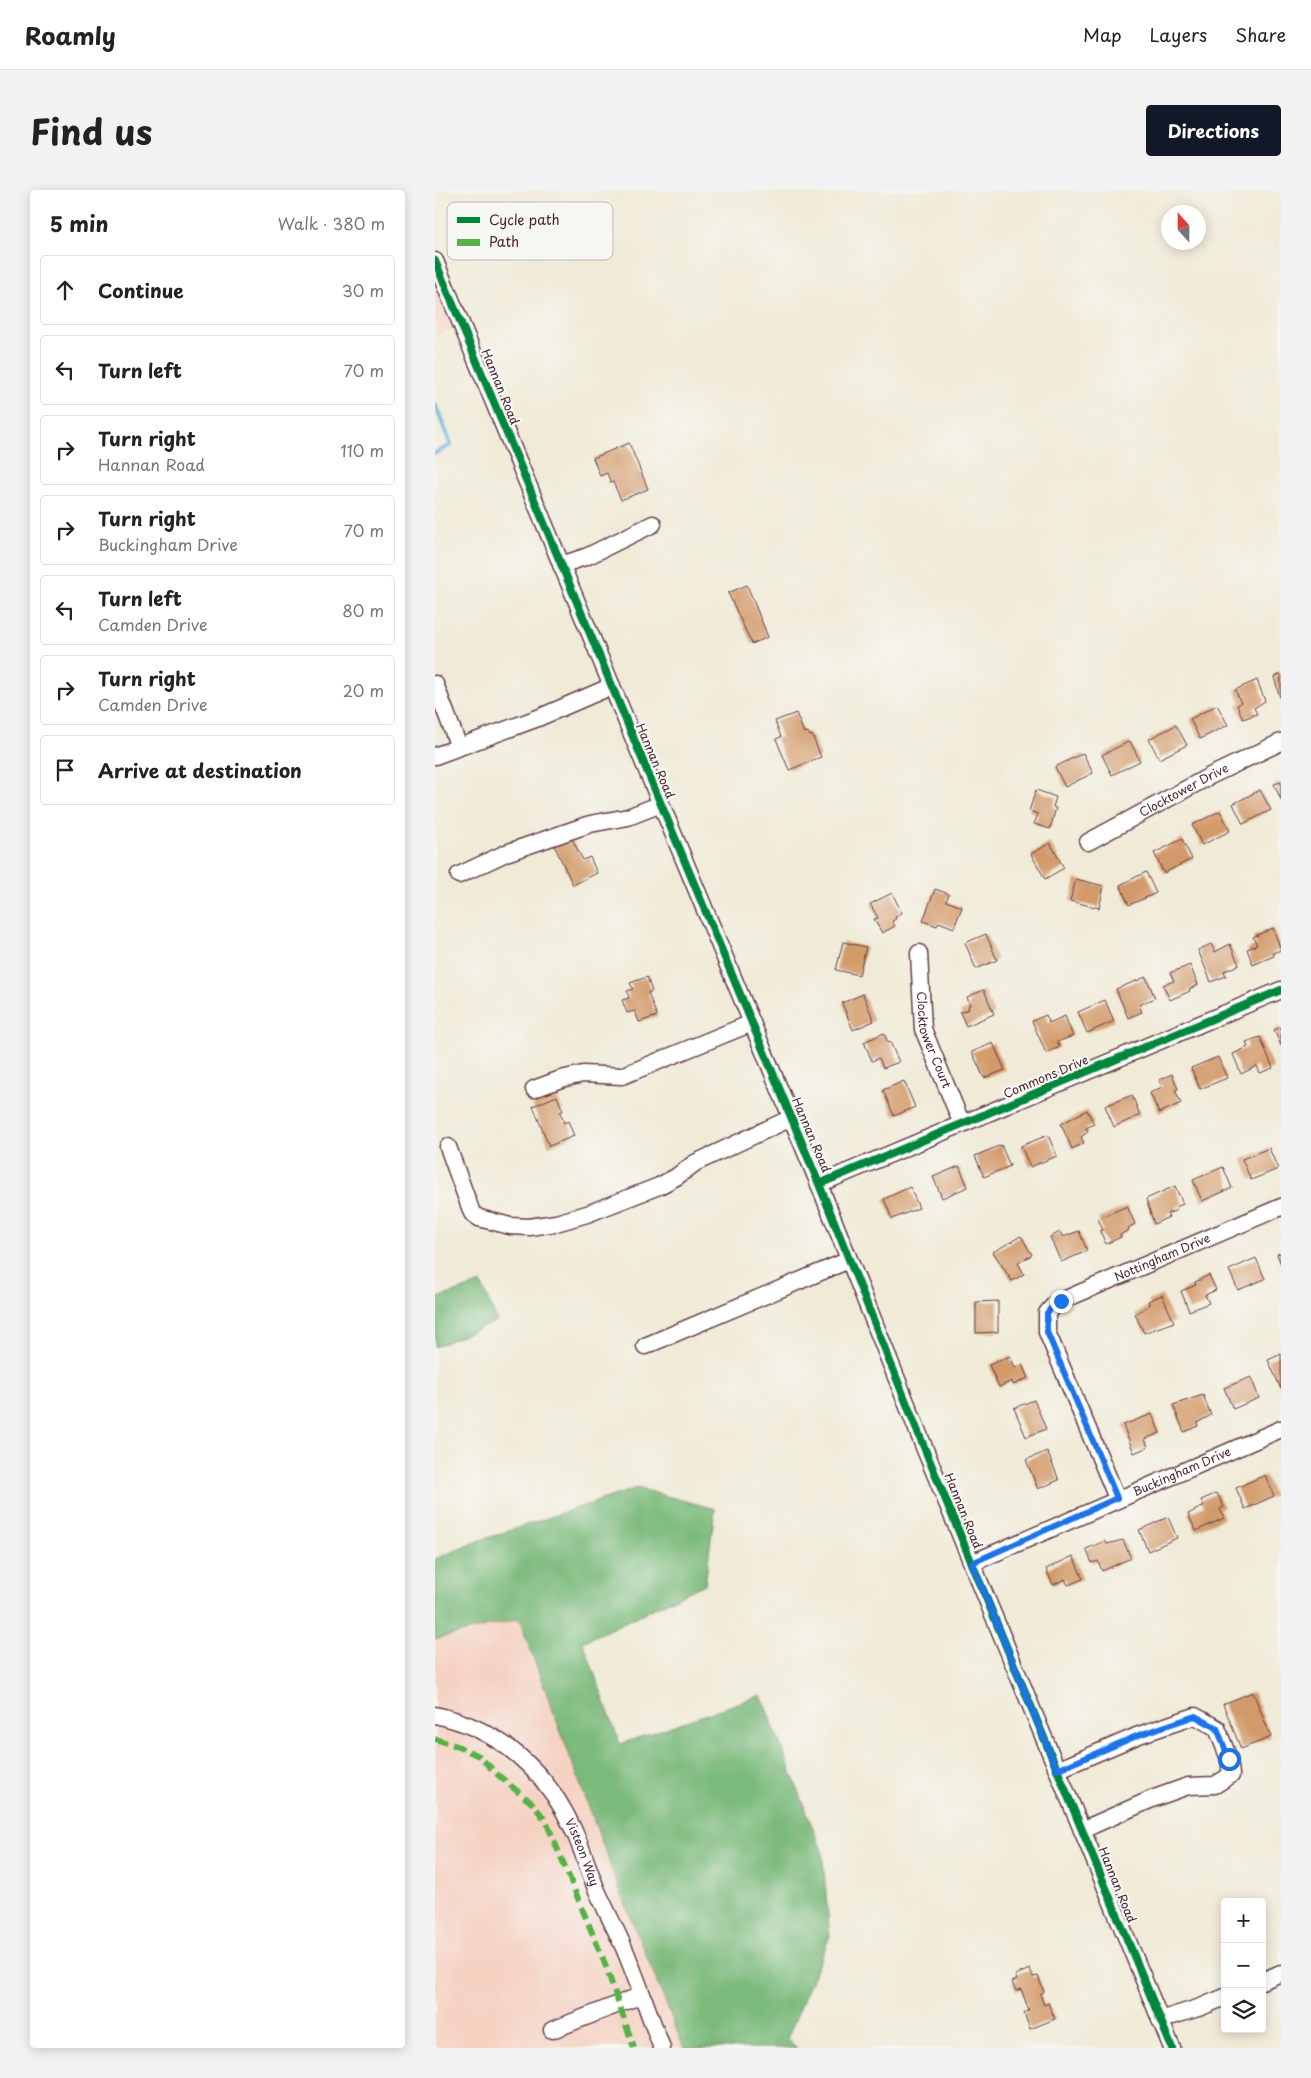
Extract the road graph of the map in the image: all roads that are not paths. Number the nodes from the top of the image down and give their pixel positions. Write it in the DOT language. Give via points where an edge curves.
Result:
graph roads {
  1 [pos="435,261"];
  2 [pos="653,524"];
  3 [pos="561,565"];
  4 [pos="435,684"];
  5 [pos="612,686"];
  6 [pos="1281,742"];
  7 [pos="459,747"];
  8 [pos="435,756"];
  9 [pos="661,804"];
  10 [pos="1088,842"];
  11 [pos="459,875"];
  12 [pos="919,953"];
  13 [pos="1281,990"];
  14 [pos="752,1023"];
  15 [pos="534,1089"];
  16 [pos="791,1118"];
  17 [pos="962,1124"];
  18 [pos="448,1147"];
  19 [pos="819,1184"];
  20 [pos="1281,1207"];
  21 [pos="849,1260"];
  22 [pos="645,1346"];
  23 [pos="1281,1429"];
  24 [pos="1117,1498"];
  25 [pos="972,1563"];
  26 [pos="435,1715"];
  27 [pos="1057,1770"];
  28 [pos="1082,1830"];
  29 [pos="1281,1973"];
  30 [pos="1266,1979"];
  31 [pos="642,1995"];
  32 [pos="1221,1999"];
  33 [pos="1160,2020"];
  34 [pos="552,2030"];
  35 [pos="662,2048"];
  36 [pos="1172,2048"];
  1 -- 3 [label="street, Hannan Road"];
  2 -- 3 [label="street" via="588,556"];
  3 -- 5 [label="street, Hannan Road"];
  4 -- 7 [label="street"];
  5 -- 7 [label="street"];
  5 -- 9 [label="street, Hannan Road"];
  6 -- 10 [label="street, Clocktower Drive"];
  7 -- 8 [label="street"];
  9 -- 11 [label="street" via="515,850"];
  9 -- 14 [label="street, Hannan Road"];
  12 -- 17 [label="street, Clocktower Court" via="923,1029"];
  13 -- 17 [label="street, Commons Drive"];
  14 -- 15 [label="street" via="621,1076 583,1074 561,1078"];
  14 -- 16 [label="street, Hannan Road"];
  16 -- 18 [label="street" via="695,1163 659,1186 587,1214 529,1228 489,1221 472,1212"];
  16 -- 19 [label="street, Hannan Road"];
  17 -- 19 [label="street, Commons Drive"];
  19 -- 21 [label="street, Hannan Road"];
  20 -- 24 [label="street, Nottingham Drive" via="1061,1301 1047,1313 1047,1332"];
  21 -- 22 [label="street"];
  21 -- 25 [label="street, Hannan Road"];
  23 -- 24 [label="street, Buckingham Drive"];
  24 -- 25 [label="street, Buckingham Drive"];
  25 -- 27 [label="street, Hannan Road"];
  26 -- 31 [label="street, Visteon Way" via="471,1726 499,1741 529,1764 549,1788 573,1829"];
  27 -- 28 [label="street, Hannan Road"];
  27 -- 28 [label="street" via="1139,1735 1195,1716 1217,1728 1229,1759 1231,1775 1215,1785 1187,1786 1151,1798"];
  28 -- 33 [label="street, Hannan Road"];
  29 -- 30 [label="street"];
  31 -- 34 [label="street"];
  31 -- 35 [label="street, Visteon Way"];
  32 -- 33 [label="street"];
  33 -- 36 [label="street, Hannan Road"];
}
